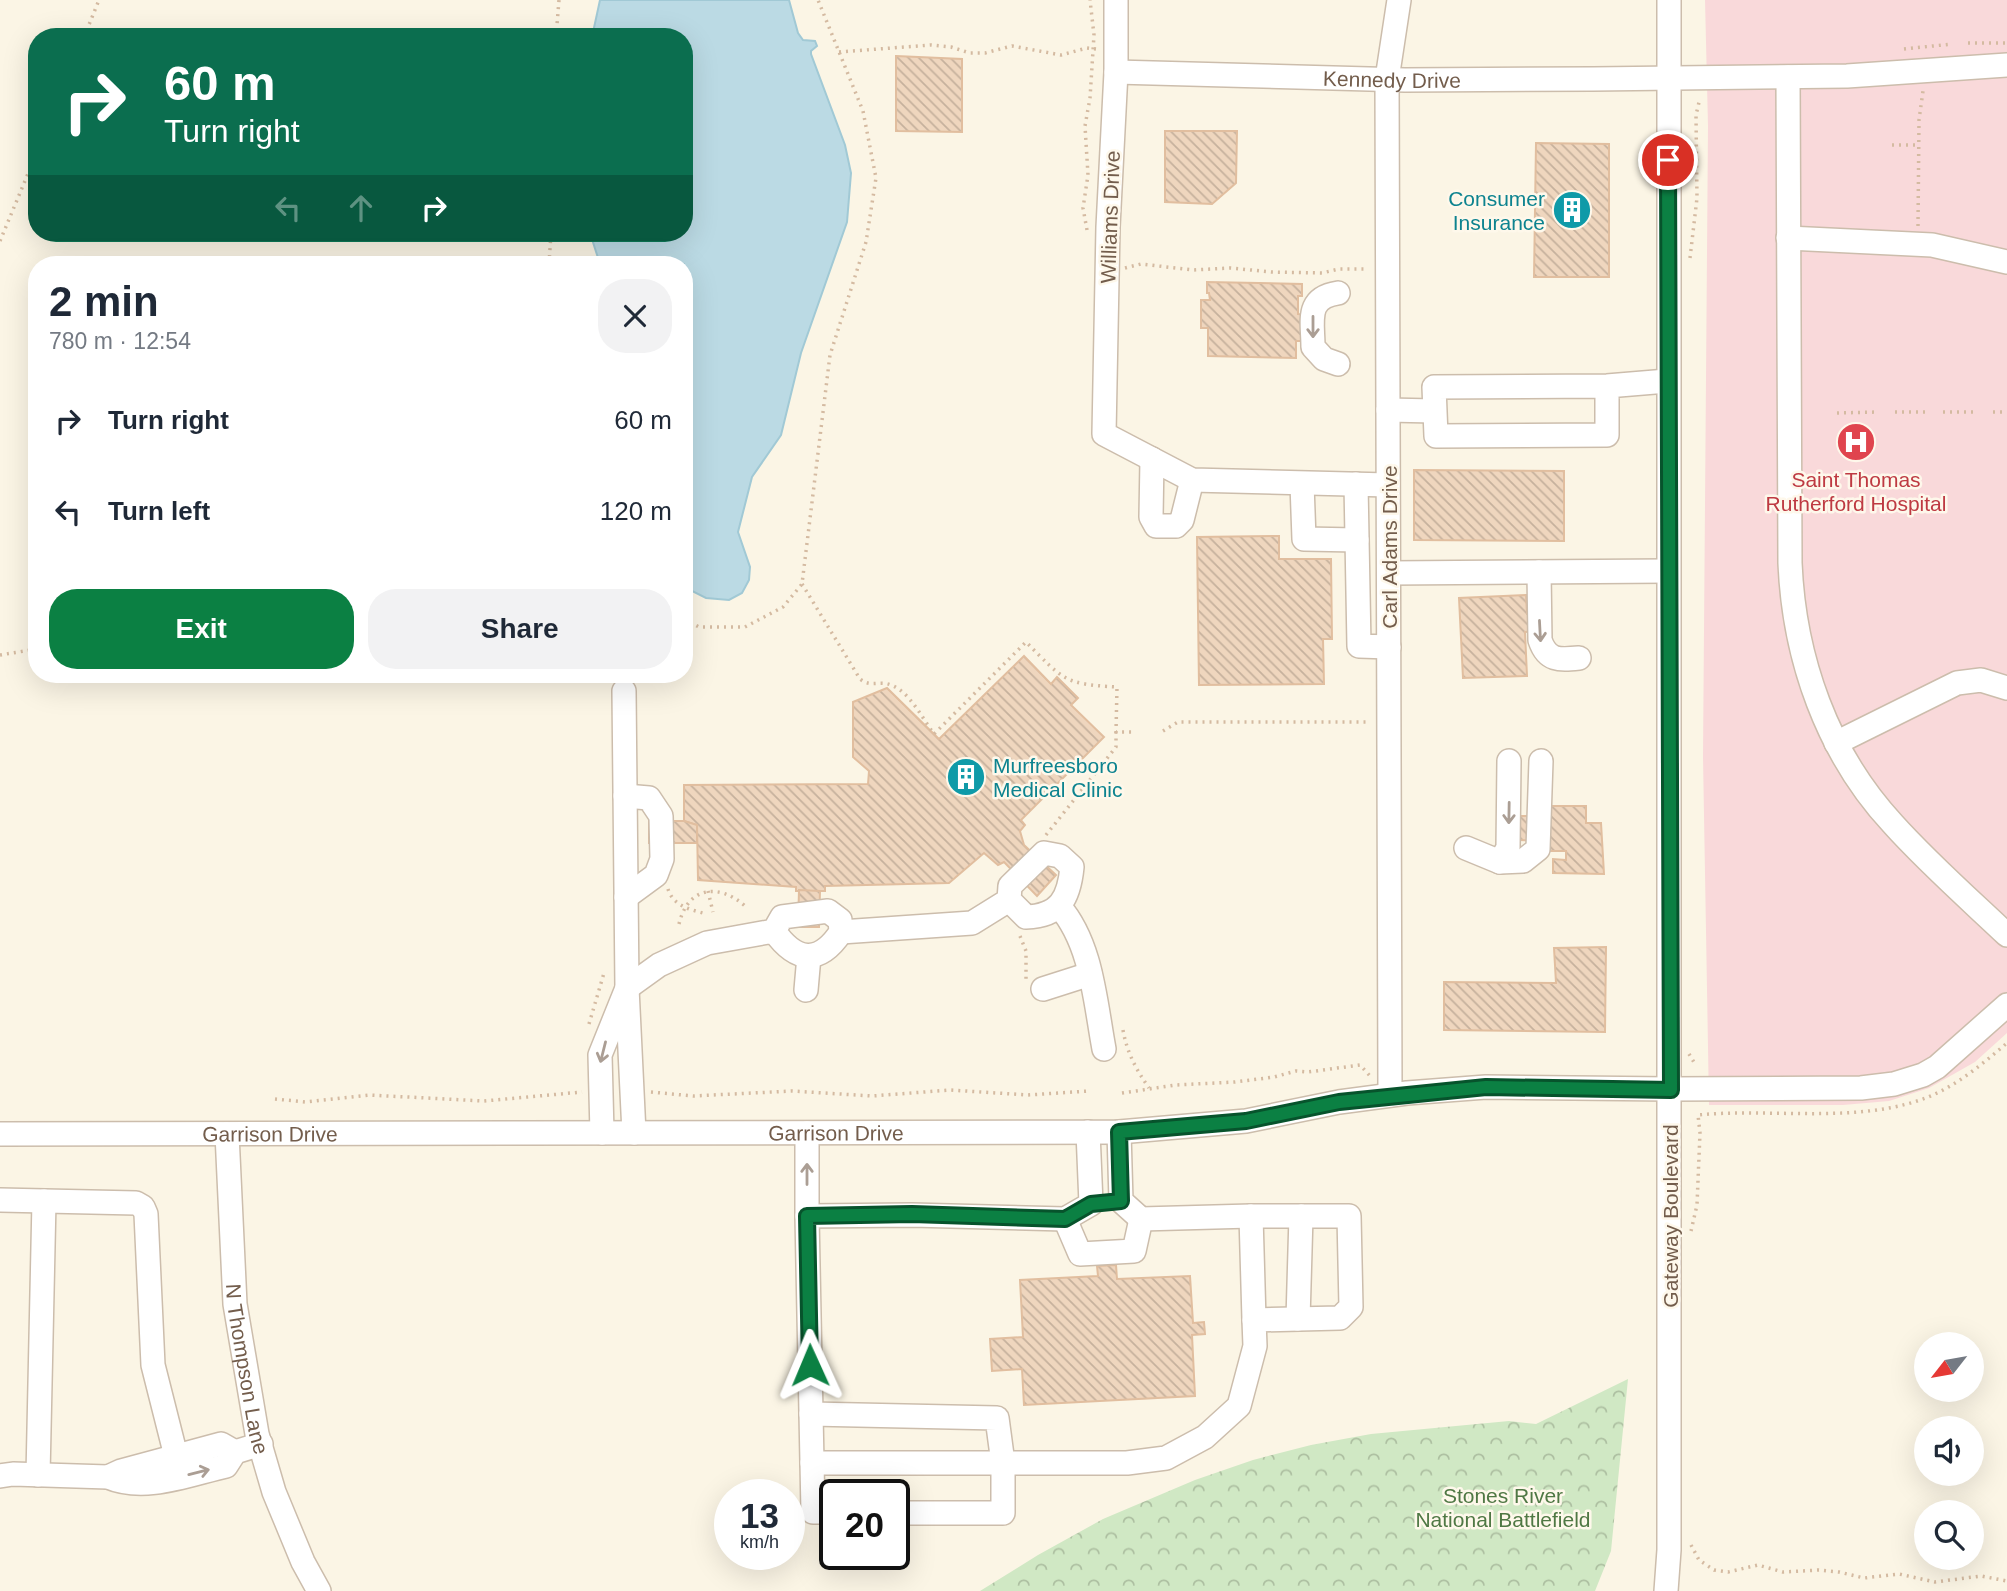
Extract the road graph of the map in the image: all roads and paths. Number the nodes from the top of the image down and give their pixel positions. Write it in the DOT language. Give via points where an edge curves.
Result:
graph roads {
  1 [pos="99,0"];
  2 [pos="559,0"];
  3 [pos="818,0"];
  4 [pos="1090,0"];
  5 [pos="1116,0"];
  6 [pos="1399,0"];
  7 [pos="1668,0"];
  8 [pos="88,28"];
  9 [pos="557,28"];
  10 [pos="1968,43"];
  11 [pos="2007,43"];
  12 [pos="1952,44"];
  13 [pos="1092,49"];
  14 [pos="1905,49"];
  15 [pos="839,52"];
  16 [pos="1116,62"];
  17 [pos="2007,65"];
  18 [pos="1788,76"];
  19 [pos="1669,78"];
  20 [pos="1387,79"];
  21 [pos="1923,85"];
  22 [pos="1892,145"];
  23 [pos="1919,145"];
  24 [pos="28,174"];
  25 [pos="1918,231"];
  26 [pos="1089,235"];
  27 [pos="1788,238"];
  28 [pos="0,241"];
  29 [pos="2007,262"];
  30 [pos="1375,269"];
  31 [pos="1123,270"];
  32 [pos="1338,293"];
  33 [pos="1338,363"];
  34 [pos="1668,381"];
  35 [pos="1607,386"];
  36 [pos="1388,410"];
  37 [pos="1434,411"];
  38 [pos="1878,412"];
  39 [pos="1895,412"];
  40 [pos="1925,412"];
  41 [pos="1943,412"];
  42 [pos="1973,412"];
  43 [pos="1993,412"];
  44 [pos="2007,412"];
  45 [pos="1837,413"];
  46 [pos="1152,459"];
  47 [pos="1192,480"];
  48 [pos="1302,484"];
  49 [pos="1356,484"];
  50 [pos="1388,485"];
  51 [pos="1357,540"];
  52 [pos="1668,571"];
  53 [pos="1539,572"];
  54 [pos="1389,573"];
  55 [pos="802,584"];
  56 [pos="693,624"];
  57 [pos="1389,647"];
  58 [pos="28,650"];
  59 [pos="0,655"];
  60 [pos="1578,658"];
  61 [pos="2007,688"];
  62 [pos="624,691"];
  63 [pos="1375,723"];
  64 [pos="1163,731"];
  65 [pos="1116,732"];
  66 [pos="1133,732"];
  67 [pos="1836,743"];
  68 [pos="625,796"];
  69 [pos="1040,842"];
  70 [pos="1466,848"];
  71 [pos="1505,862"];
  72 [pos="668,887"];
  73 [pos="708,891"];
  74 [pos="626,897"];
  75 [pos="1009,901"];
  76 [pos="745,906"];
  77 [pos="1059,906"];
  78 [pos="684,907"];
  79 [pos="713,912"];
  80 [pos="706,914"];
  81 [pos="679,924"];
  82 [pos="1017,930"];
  83 [pos="774,931"];
  84 [pos="841,932"];
  85 [pos="2007,935"];
  86 [pos="809,956"];
  87 [pos="1090,974"];
  88 [pos="627,988"];
  89 [pos="1035,989"];
  90 [pos="806,990"];
  91 [pos="2007,1005"];
  92 [pos="1122,1026"];
  93 [pos="1104,1049"];
  94 [pos="1149,1088"];
  95 [pos="1671,1090"];
  96 [pos="588,1091"];
  97 [pos="642,1091"];
  98 [pos="1089,1091"];
  99 [pos="1122,1093"];
  100 [pos="1390,1096"];
  101 [pos="275,1099"];
  102 [pos="1698,1115"];
  103 [pos="1088,1132"];
  104 [pos="1119,1132"];
  105 [pos="602,1133"];
  106 [pos="634,1133"];
  107 [pos="807,1133"];
  108 [pos="0,1134"];
  109 [pos="227,1134"];
  110 [pos="0,1200"];
  111 [pos="44,1201"];
  112 [pos="1121,1201"];
  113 [pos="1091,1204"];
  114 [pos="807,1216"];
  115 [pos="1251,1216"];
  116 [pos="1301,1216"];
  117 [pos="1065,1219"];
  118 [pos="1141,1219"];
  119 [pos="1689,1237"];
  120 [pos="1298,1319"];
  121 [pos="1254,1320"];
  122 [pos="811,1414"];
  123 [pos="261,1444"];
  124 [pos="812,1463"];
  125 [pos="1003,1463"];
  126 [pos="166,1466"];
  127 [pos="38,1475"];
  128 [pos="0,1476"];
  129 [pos="819,1512"];
  130 [pos="910,1513"];
  131 [pos="1689,1535"];
  132 [pos="2007,1581"];
  133 [pos="319,1591"];
  134 [pos="1666,1591"];
  1 -- 8 [label="path"];
  2 -- 9 [label="path"];
  3 -- 15 [label="path"];
  4 -- 13 [label="path"];
  5 -- 16 [label="street, Williams Drive"];
  6 -- 20 [label="street, Carl Adams Drive"];
  7 -- 19 [label="street, Gateway Boulevard"];
  10 -- 11 [label="path"];
  12 -- 14 [label="path"];
  13 -- 15 [label="path" via="1061,55 1012,47 970,53 931,45"];
  13 -- 16 [label="path"];
  13 -- 26 [label="path" via="1083,208"];
  15 -- 55 [label="path" via="863,111 876,178 866,242 830,355"];
  16 -- 20 [label="street, Kennedy Drive"];
  16 -- 46 [label="street, Williams Drive" via="1104,434"];
  17 -- 18 [label="street, Kennedy Drive"];
  18 -- 19 [label="street, Kennedy Drive"];
  18 -- 27 [label="street"];
  19 -- 20 [label="street, Kennedy Drive"];
  19 -- 34 [label="street, Gateway Boulevard"];
  20 -- 36 [label="street, Carl Adams Drive"];
  21 -- 23 [label="path"];
  22 -- 23 [label="path"];
  23 -- 25 [label="path"];
  24 -- 28 [label="path"];
  27 -- 29 [label="street" via="1932,245"];
  27 -- 67 [label="street" via="1791,587 1808,675"];
  30 -- 31 [label="path" via="1296,273 1141,264"];
  32 -- 33 [label="street, one-way" via="1323,296 1313,310 1313,347 1324,359"];
  34 -- 35 [label="street"];
  34 -- 52 [label="street, Gateway Boulevard"];
  35 -- 37 [label="street" via="1434,387"];
  35 -- 37 [label="street" via="1606,435 1436,436"];
  36 -- 37 [label="street"];
  36 -- 50 [label="street, Carl Adams Drive"];
  38 -- 45 [label="path"];
  39 -- 40 [label="path"];
  41 -- 42 [label="path"];
  43 -- 44 [label="path"];
  46 -- 47 [label="street"];
  46 -- 47 [label="street" via="1151,517 1156,526 1177,526 1182,520"];
  47 -- 48 [label="street"];
  48 -- 49 [label="street"];
  48 -- 51 [label="street" via="1304,539"];
  49 -- 50 [label="street"];
  49 -- 51 [label="street"];
  50 -- 54 [label="street, Carl Adams Drive"];
  51 -- 57 [label="street" via="1359,646"];
  52 -- 53 [label="street"];
  52 -- 95 [label="street, Gateway Boulevard"];
  53 -- 54 [label="street"];
  53 -- 60 [label="street, one-way" via="1543,650 1551,658"];
  54 -- 57 [label="street, Carl Adams Drive"];
  55 -- 56 [label="path" via="783,607 745,626"];
  55 -- 65 [label="path" via="860,679 905,693 934,734 1026,642 1066,680 1117,687"];
  57 -- 100 [label="street, Carl Adams Drive"];
  58 -- 59 [label="path"];
  61 -- 67 [label="street" via="1981,680 1957,683"];
  62 -- 68 [label="street"];
  63 -- 64 [label="path" via="1178,722"];
  65 -- 66 [label="path"];
  65 -- 69 [label="path" via="1116,747"];
  67 -- 85 [label="street" via="1892,824"];
  68 -- 74 [label="street"];
  68 -- 74 [label="street" via="649,798 661,816 662,859 656,875"];
  70 -- 71 [label="street"];
  71 -- 71 [label="street, one-way" via="1523,861 1538,849 1526,761"];
  72 -- 78 [label="path" via="672,898"];
  73 -- 76 [label="path" via="722,891"];
  73 -- 78 [label="path"];
  73 -- 79 [label="path"];
  74 -- 88 [label="street"];
  75 -- 77 [label="street" via="1026,917 1042,916"];
  75 -- 77 [label="street" via="1010,886 1044,853 1060,856 1072,867 1070,887"];
  75 -- 84 [label="street" via="972,923"];
  77 -- 87 [label="street" via="1070,919"];
  78 -- 80 [label="path"];
  78 -- 81 [label="path"];
  82 -- 89 [label="path"];
  83 -- 84 [label="street" via="782,917 828,911 839,920"];
  83 -- 86 [label="street" via="785,946"];
  83 -- 88 [label="street" via="707,943 659,965"];
  84 -- 86 [label="street" via="831,947"];
  86 -- 90 [label="street"];
  87 -- 89 [label="street"];
  87 -- 93 [label="street"];
  88 -- 105 [label="street, one-way" via="600,1055"];
  88 -- 106 [label="street"];
  91 -- 95 [label="street, Garrison Drive" via="1937,1067 1894,1084"];
  92 -- 94 [label="path" via="1126,1048"];
  94 -- 99 [label="path"];
  94 -- 100 [label="path" via="1209,1085 1360,1065"];
  95 -- 100 [label="street, Garrison Drive" via="1486,1087"];
  95 -- 134 [label="street, Gateway Boulevard"];
  96 -- 101 [label="path" via="484,1101 369,1095 306,1102"];
  97 -- 98 [label="path" via="692,1096 792,1091 872,1096 950,1090 1028,1095"];
  100 -- 104 [label="street, Garrison Drive" via="1246,1121"];
  102 -- 119 [label="path" via="1697,1205"];
  103 -- 104 [label="street, Garrison Drive"];
  103 -- 107 [label="street, Garrison Drive"];
  103 -- 113 [label="street"];
  104 -- 112 [label="street"];
  105 -- 106 [label="street, Garrison Drive"];
  105 -- 109 [label="street, Garrison Drive"];
  106 -- 107 [label="street, Garrison Drive"];
  114 -- 107 [label="street, one-way"];
  108 -- 109 [label="street, Garrison Drive"];
  109 -- 123 [label="street, N Thompson Lane" via="235,1304"];
  110 -- 111 [label="street"];
  111 -- 126 [label="street" via="136,1203 143,1207 153,1365"];
  111 -- 127 [label="street"];
  112 -- 113 [label="street"];
  112 -- 118 [label="street"];
  113 -- 117 [label="street"];
  114 -- 117 [label="street"];
  114 -- 122 [label="street"];
  115 -- 116 [label="street"];
  115 -- 118 [label="street"];
  115 -- 121 [label="street"];
  116 -- 120 [label="street"];
  116 -- 120 [label="street" via="1349,1216 1351,1307 1340,1318"];
  117 -- 118 [label="street" via="1080,1254 1134,1251"];
  120 -- 121 [label="street"];
  121 -- 125 [label="street" via="1255,1346 1239,1406 1205,1437 1166,1458 1128,1463"];
  122 -- 124 [label="street"];
  122 -- 125 [label="street" via="997,1418"];
  123 -- 126 [label="street" via="236,1452 221,1444"];
  123 -- 133 [label="street, N Thompson Lane" via="274,1492"];
  124 -- 125 [label="street"];
  124 -- 129 [label="street" via="813,1512"];
  125 -- 130 [label="street" via="1003,1513"];
  126 -- 127 [label="street" via="108,1477"];
  127 -- 128 [label="street"];
  131 -- 132 [label="path" via="1699,1560 1714,1570 1728,1572 1758,1565 1783,1572 1819,1570 1864,1578 1899,1574 1935,1582 1981,1576"];
}
